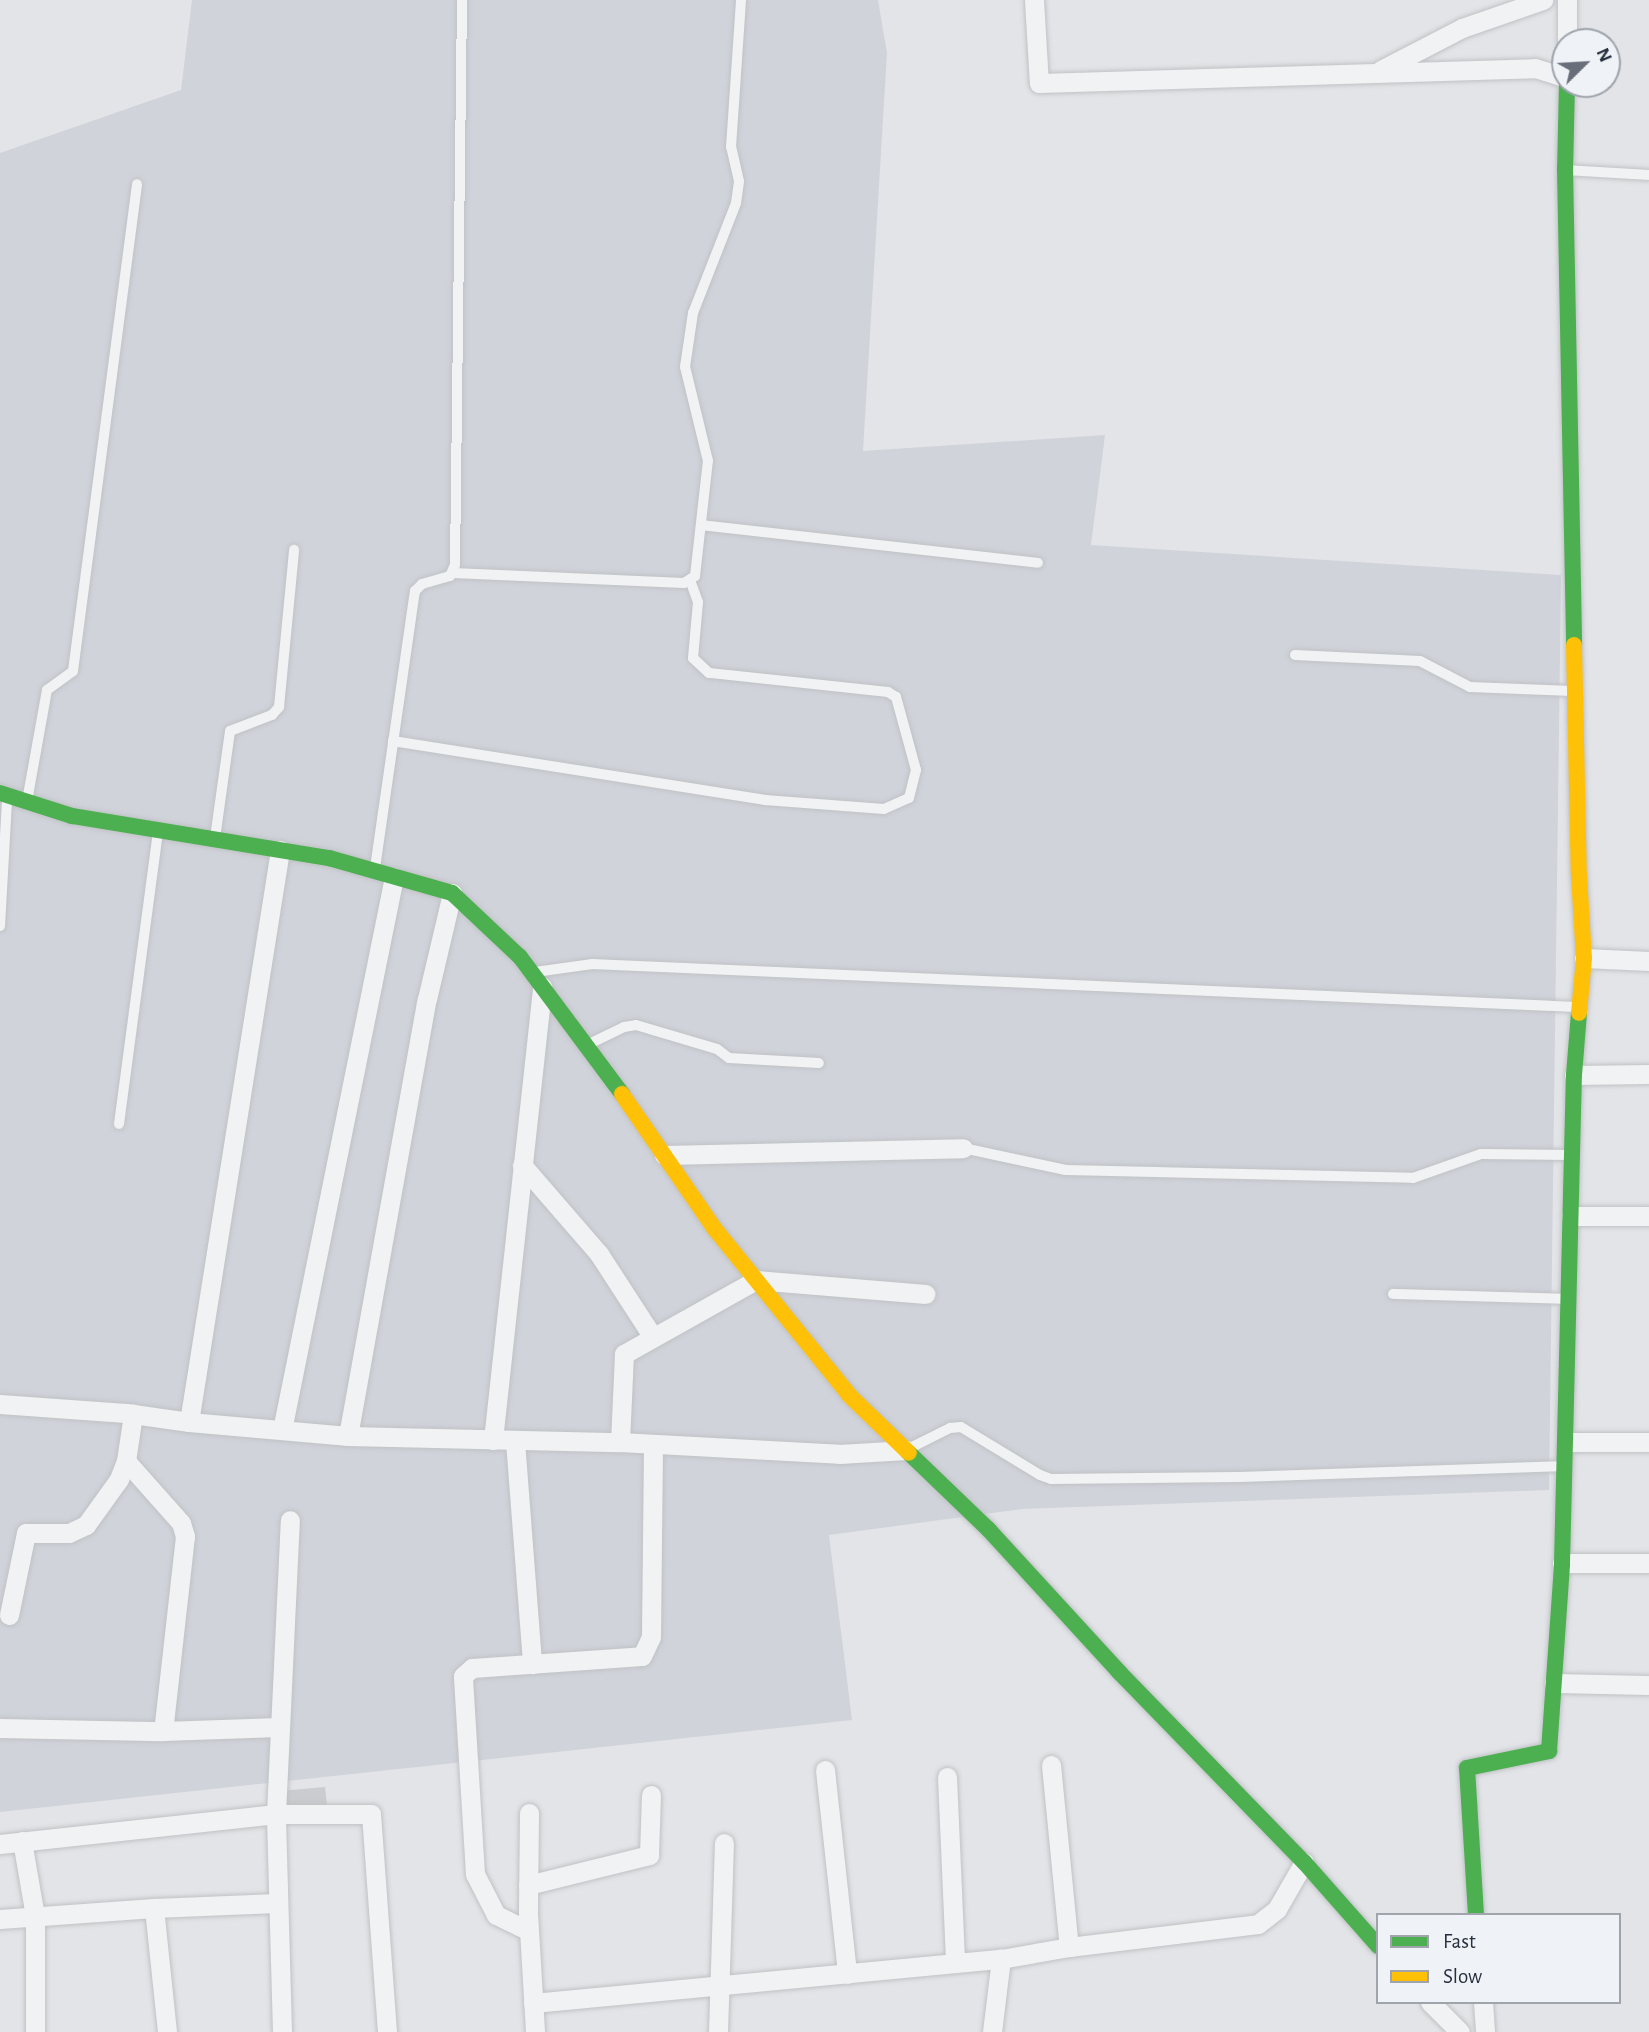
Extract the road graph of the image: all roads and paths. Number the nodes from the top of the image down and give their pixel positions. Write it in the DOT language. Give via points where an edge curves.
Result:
graph roads {
  1 [pos="462,0"];
  2 [pos="741,0"];
  3 [pos="1034,0"];
  4 [pos="1543,0"];
  5 [pos="1567,0"];
  6 [pos="1567,28"];
  7 [pos="1376,73"];
  8 [pos="1551,73"];
  9 [pos="1567,98"];
  10 [pos="1565,169"];
  11 [pos="1649,175"];
  12 [pos="137,184"];
  13 [pos="701,525"];
  14 [pos="294,550"];
  15 [pos="1038,563"];
  16 [pos="453,573"];
  17 [pos="690,580"];
  18 [pos="1295,654"];
  19 [pos="1576,691"];
  20 [pos="393,741"];
  21 [pos="4,794"];
  22 [pos="27,802"];
  23 [pos="158,830"];
  24 [pos="215,839"];
  25 [pos="280,850"];
  26 [pos="374,871"];
  27 [pos="394,877"];
  28 [pos="452,893"];
  29 [pos="0,926"];
  30 [pos="1584,958"];
  31 [pos="1649,961"];
  32 [pos="537,980"];
  33 [pos="1580,1007"];
  34 [pos="586,1046"];
  35 [pos="819,1063"];
  36 [pos="1574,1074"];
  37 [pos="1649,1074"];
  38 [pos="119,1124"];
  39 [pos="963,1148"];
  40 [pos="664,1155"];
  41 [pos="1573,1155"];
  42 [pos="523,1165"];
  43 [pos="1571,1216"];
  44 [pos="1649,1216"];
  45 [pos="756,1280"];
  46 [pos="925,1294"];
  47 [pos="1393,1294"];
  48 [pos="1569,1299"];
  49 [pos="653,1337"];
  50 [pos="0,1404"];
  51 [pos="133,1414"];
  52 [pos="189,1422"];
  53 [pos="282,1430"];
  54 [pos="348,1436"];
  55 [pos="492,1440"];
  56 [pos="515,1441"];
  57 [pos="620,1442"];
  58 [pos="1566,1442"];
  59 [pos="1649,1442"];
  60 [pos="653,1444"];
  61 [pos="906,1450"];
  62 [pos="126,1461"];
  63 [pos="1565,1466"];
  64 [pos="290,1520"];
  65 [pos="1562,1563"];
  66 [pos="1649,1563"];
  67 [pos="9,1615"];
  68 [pos="532,1664"];
  69 [pos="1554,1683"];
  70 [pos="1649,1685"];
  71 [pos="279,1727"];
  72 [pos="0,1728"];
  73 [pos="163,1731"];
  74 [pos="1051,1765"];
  75 [pos="825,1770"];
  76 [pos="947,1777"];
  77 [pos="651,1795"];
  78 [pos="529,1813"];
  79 [pos="276,1814"];
  80 [pos="22,1841"];
  81 [pos="724,1843"];
  82 [pos="0,1844"];
  83 [pos="1304,1863"];
  84 [pos="528,1885"];
  85 [pos="277,1903"];
  86 [pos="153,1908"];
  87 [pos="1476,1913"];
  88 [pos="36,1916"];
  89 [pos="0,1919"];
  90 [pos="529,1931"];
  91 [pos="1376,1944"];
  92 [pos="1069,1947"];
  93 [pos="1001,1959"];
  94 [pos="955,1964"];
  95 [pos="847,1974"];
  96 [pos="719,1984"];
  97 [pos="533,2003"];
  98 [pos="1432,2004"];
  99 [pos="1483,2004"];
  100 [pos="35,2032"];
  101 [pos="167,2032"];
  102 [pos="282,2032"];
  103 [pos="387,2032"];
  104 [pos="535,2032"];
  105 [pos="718,2032"];
  106 [pos="992,2032"];
  107 [pos="1460,2032"];
  108 [pos="1485,2032"];
  1 -- 16 [label="lane"];
  2 -- 13 [label="lane" via="731,147 739,181 736,203 693,313 685,367 708,461"];
  3 -- 7 [label="street" via="1039,83"];
  4 -- 7 [label="street" via="1462,28"];
  5 -- 6 [label="street"];
  7 -- 8 [label="street" via="1535,68"];
  9 -- 10 [label="street"];
  10 -- 11 [label="lane"];
  10 -- 19 [label="street"];
  12 -- 22 [label="lane" via="72,671 47,690"];
  13 -- 15 [label="lane"];
  13 -- 17 [label="lane" via="697,569"];
  14 -- 24 [label="lane" via="280,703 272,715 230,731"];
  16 -- 17 [label="lane"];
  16 -- 20 [label="lane" via="415,591"];
  17 -- 20 [label="lane" via="698,602 693,658 709,673 888,692 896,697 916,770 909,798 884,809 765,800"];
  18 -- 19 [label="lane" via="1420,662 1463,685"];
  19 -- 30 [label="street"];
  20 -- 26 [label="lane"];
  21 -- 22 [label="street"];
  21 -- 29 [label="lane"];
  22 -- 23 [label="street" via="72,816"];
  23 -- 24 [label="street"];
  23 -- 38 [label="lane"];
  24 -- 25 [label="street"];
  25 -- 26 [label="street"];
  25 -- 52 [label="street"];
  26 -- 27 [label="street"];
  27 -- 28 [label="street"];
  27 -- 53 [label="street"];
  28 -- 32 [label="street" via="520,957"];
  28 -- 54 [label="street" via="427,999"];
  30 -- 31 [label="street"];
  30 -- 33 [label="street"];
  32 -- 33 [label="lane" via="592,964"];
  32 -- 34 [label="street"];
  32 -- 42 [label="street"];
  33 -- 36 [label="street"];
  34 -- 35 [label="lane" via="632,1025 717,1049 729,1058"];
  34 -- 40 [label="street"];
  36 -- 37 [label="street"];
  36 -- 41 [label="street"];
  39 -- 40 [label="street"];
  39 -- 41 [label="lane" via="1066,1170 1413,1178 1481,1154"];
  40 -- 45 [label="street"];
  41 -- 43 [label="street"];
  42 -- 49 [label="street" via="599,1254"];
  42 -- 55 [label="street"];
  43 -- 44 [label="street"];
  43 -- 48 [label="street"];
  45 -- 46 [label="street"];
  45 -- 49 [label="street"];
  45 -- 61 [label="street" via="849,1395"];
  47 -- 48 [label="lane"];
  48 -- 58 [label="street"];
  49 -- 57 [label="street" via="624,1354"];
  50 -- 51 [label="street"];
  51 -- 52 [label="street"];
  51 -- 62 [label="street"];
  52 -- 53 [label="street"];
  53 -- 54 [label="street"];
  54 -- 55 [label="street"];
  55 -- 56 [label="street"];
  56 -- 57 [label="street"];
  56 -- 68 [label="street"];
  57 -- 60 [label="street"];
  58 -- 59 [label="street"];
  58 -- 63 [label="street"];
  60 -- 61 [label="street" via="839,1454"];
  60 -- 68 [label="street" via="650,1645 635,1659"];
  61 -- 63 [label="lane" via="961,1427 1051,1479"];
  61 -- 83 [label="street" via="989,1530"];
  62 -- 67 [label="street" via="116,1487 82,1528 69,1533 26,1533"];
  62 -- 73 [label="street" via="181,1523 185,1536"];
  63 -- 65 [label="street"];
  64 -- 71 [label="street"];
  65 -- 66 [label="street"];
  65 -- 69 [label="street"];
  68 -- 90 [label="street" via="472,1668 463,1676 475,1874 496,1915"];
  69 -- 70 [label="street"];
  69 -- 87 [label="street" via="1549,1751 1467,1768"];
  71 -- 73 [label="street"];
  71 -- 79 [label="street"];
  72 -- 73 [label="street"];
  74 -- 92 [label="street"];
  75 -- 95 [label="street"];
  76 -- 94 [label="street"];
  77 -- 84 [label="street" via="649,1854"];
  78 -- 84 [label="street"];
  79 -- 80 [label="street"];
  79 -- 85 [label="street"];
  79 -- 103 [label="street" via="371,1814"];
  80 -- 82 [label="street"];
  80 -- 88 [label="street"];
  81 -- 96 [label="street"];
  83 -- 91 [label="street"];
  83 -- 92 [label="street" via="1277,1909 1258,1924"];
  84 -- 90 [label="street"];
  85 -- 86 [label="street"];
  85 -- 102 [label="street"];
  86 -- 88 [label="street"];
  86 -- 101 [label="street"];
  88 -- 89 [label="street"];
  88 -- 100 [label="street"];
  90 -- 97 [label="street"];
  92 -- 93 [label="street"];
  93 -- 94 [label="street"];
  93 -- 106 [label="street"];
  94 -- 95 [label="street"];
  95 -- 96 [label="street"];
  96 -- 97 [label="street"];
  96 -- 105 [label="street"];
  97 -- 104 [label="street"];
  98 -- 107 [label="street"];
  99 -- 108 [label="street"];
}
